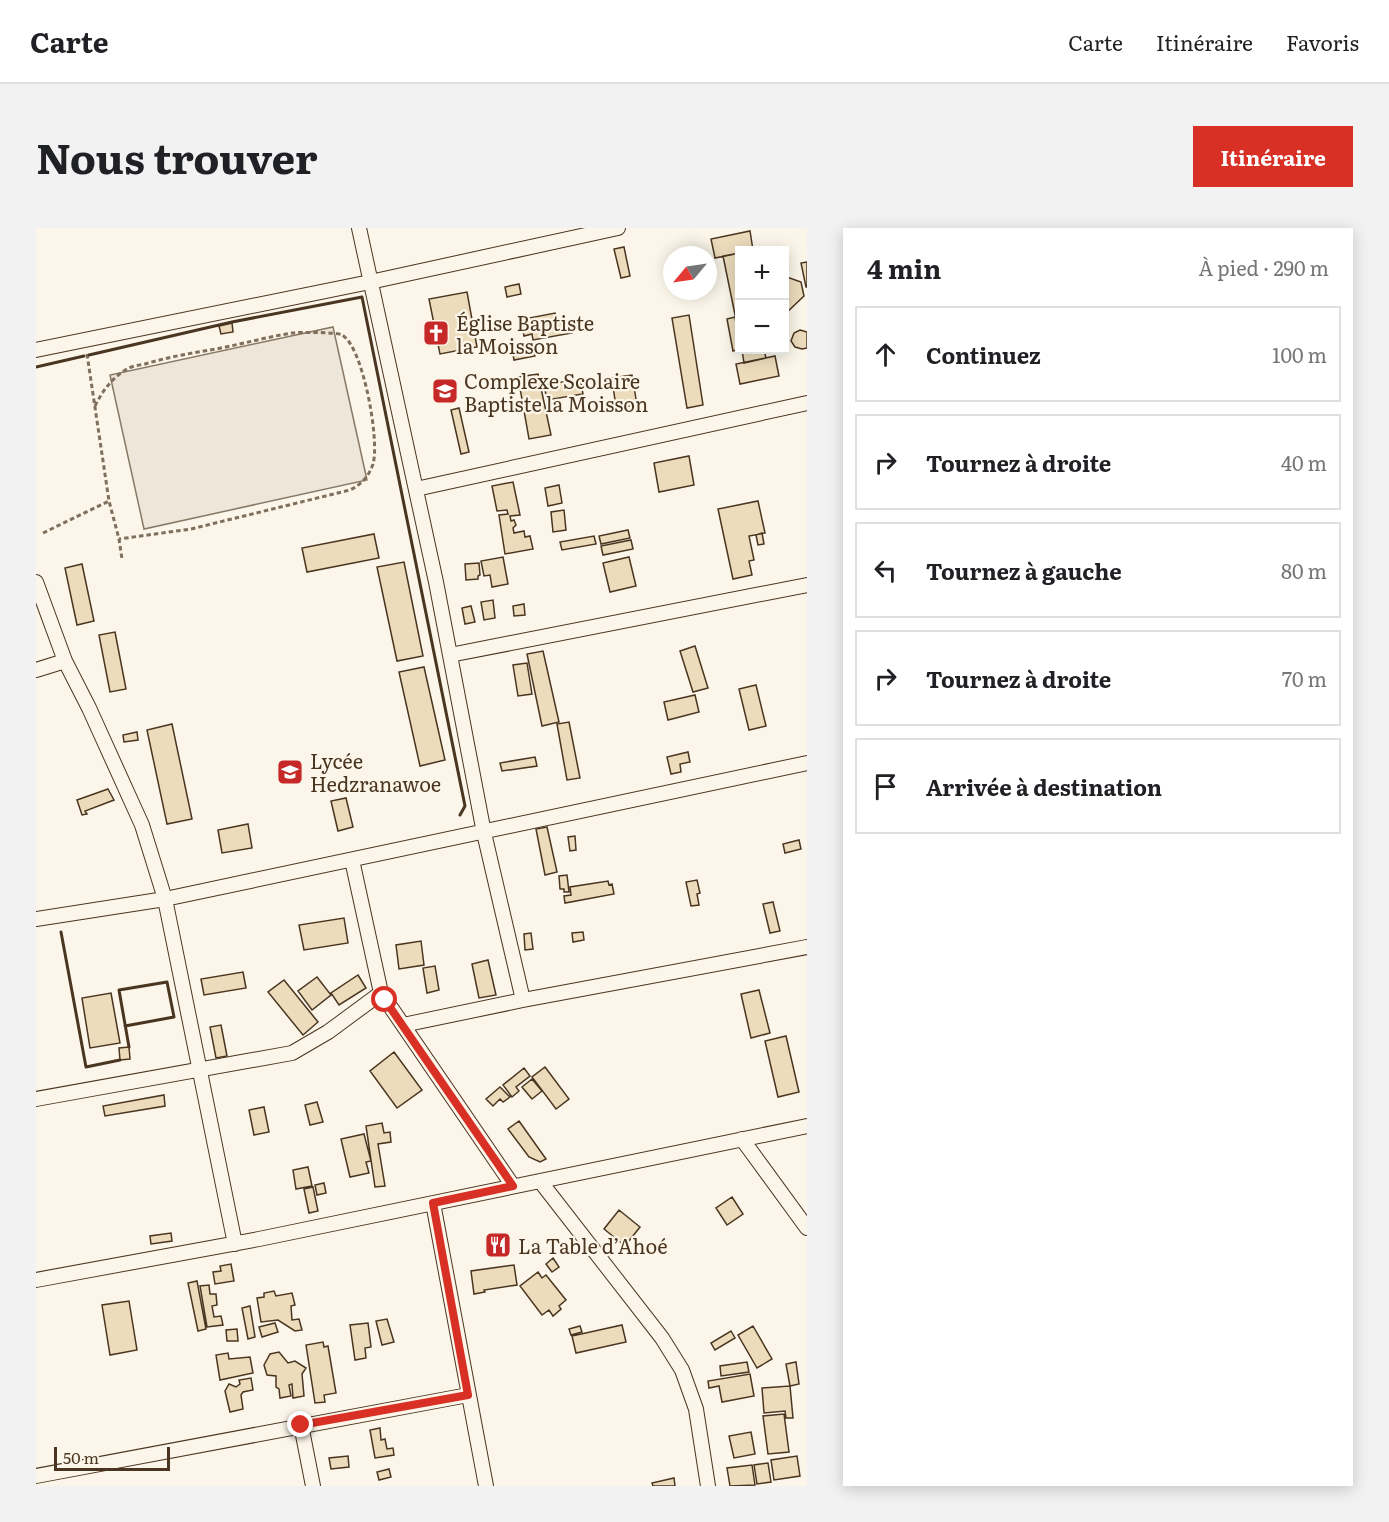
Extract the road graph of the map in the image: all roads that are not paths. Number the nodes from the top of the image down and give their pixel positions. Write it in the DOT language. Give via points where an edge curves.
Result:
graph roads {
  1 [pos="360,228"];
  2 [pos="618,228"];
  3 [pos="370,282"];
  4 [pos="36,350"];
  5 [pos="807,403"];
  6 [pos="416,489"];
  7 [pos="36,582"];
  8 [pos="807,585"];
  9 [pos="450,655"];
  10 [pos="65,661"];
  11 [pos="36,670"];
  12 [pos="807,763"];
  13 [pos="484,833"];
  14 [pos="352,860"];
  15 [pos="165,899"];
  16 [pos="36,919"];
  17 [pos="807,947"];
  18 [pos="381,993"];
  19 [pos="523,1000"];
  20 [pos="403,1025"];
  21 [pos="200,1071"];
  22 [pos="36,1099"];
  23 [pos="807,1126"];
  24 [pos="742,1138"];
  25 [pos="540,1181"];
  26 [pos="513,1186"];
  27 [pos="433,1203"];
  28 [pos="807,1228"];
  29 [pos="235,1244"];
  30 [pos="36,1280"];
  31 [pos="468,1395"];
  32 [pos="301,1425"];
  33 [pos="36,1476"];
  34 [pos="313,1486"];
  35 [pos="486,1486"];
  36 [pos="708,1486"];
  1 -- 3 [label="street"];
  2 -- 3 [label="street"];
  3 -- 4 [label="street"];
  3 -- 6 [label="street"];
  5 -- 6 [label="street"];
  6 -- 9 [label="street"];
  7 -- 10 [label="street"];
  8 -- 9 [label="street"];
  9 -- 13 [label="street"];
  10 -- 11 [label="street"];
  10 -- 15 [label="street" via="142,825"];
  12 -- 13 [label="street"];
  13 -- 14 [label="street"];
  13 -- 19 [label="street"];
  14 -- 15 [label="street"];
  14 -- 18 [label="street"];
  15 -- 16 [label="street"];
  15 -- 21 [label="street"];
  17 -- 19 [label="street"];
  18 -- 20 [label="street"];
  18 -- 21 [label="street" via="292,1053"];
  19 -- 20 [label="street"];
  20 -- 26 [label="street"];
  21 -- 22 [label="street"];
  21 -- 29 [label="street"];
  23 -- 24 [label="street"];
  24 -- 25 [label="street"];
  24 -- 28 [label="street"];
  25 -- 26 [label="street"];
  25 -- 36 [label="street" via="662,1338 682,1370 696,1409"];
  26 -- 27 [label="street"];
  27 -- 29 [label="street"];
  27 -- 31 [label="street"];
  29 -- 30 [label="street"];
  31 -- 32 [label="street"];
  31 -- 35 [label="street"];
  32 -- 33 [label="street"];
  32 -- 34 [label="street"];
}
